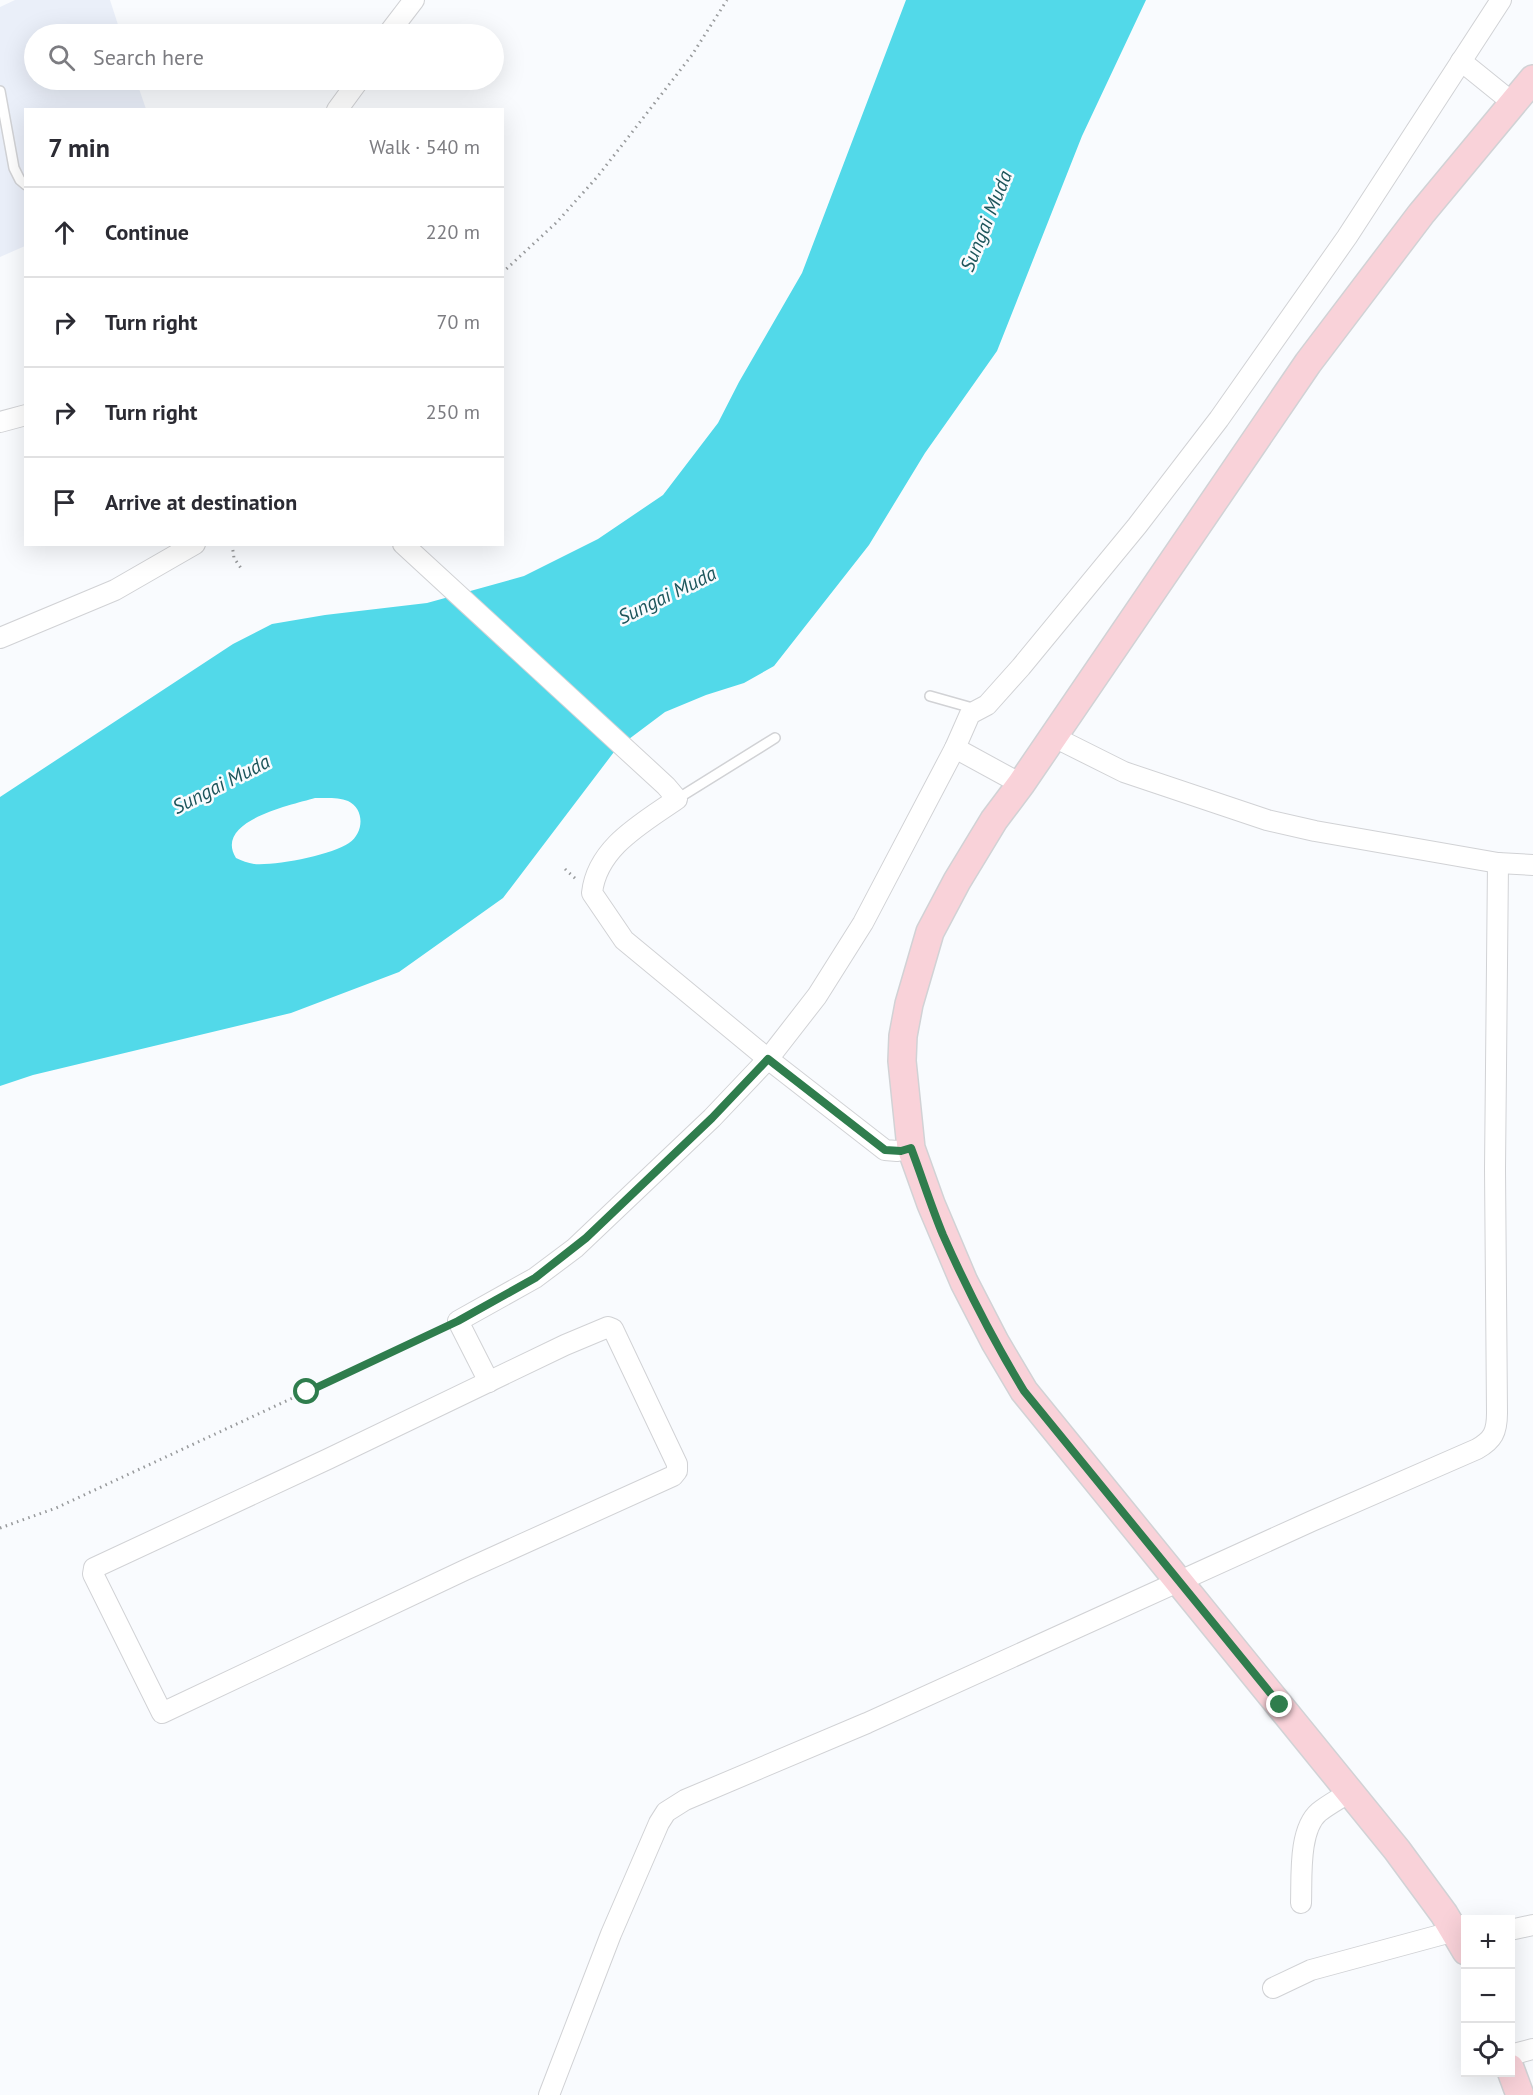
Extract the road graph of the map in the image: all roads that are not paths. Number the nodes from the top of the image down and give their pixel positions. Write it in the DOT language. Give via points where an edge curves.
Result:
graph roads {
  1 [pos="414,0"];
  2 [pos="1501,0"];
  3 [pos="396,24"];
  4 [pos="1461,61"];
  5 [pos="1533,79"];
  6 [pos="352,90"];
  7 [pos="0,91"];
  8 [pos="1513,103"];
  9 [pos="338,108"];
  10 [pos="24,183"];
  11 [pos="24,416"];
  12 [pos="0,422"];
  13 [pos="192,546"];
  14 [pos="405,546"];
  15 [pos="0,638"];
  16 [pos="930,696"];
  17 [pos="977,710"];
  18 [pos="1052,736"];
  19 [pos="775,738"];
  20 [pos="955,748"];
  21 [pos="1021,783"];
  22 [pos="677,799"];
  23 [pos="1498,863"];
  24 [pos="1533,865"];
  25 [pos="768,1059"];
  26 [pos="911,1148"];
  27 [pos="489,1382"];
  28 [pos="1179,1583"];
  29 [pos="1351,1791"];
  30 [pos="1301,1903"];
  31 [pos="1533,1925"];
  32 [pos="1515,1929"];
  33 [pos="1461,1942"];
  34 [pos="1461,1945"];
  35 [pos="1273,1988"];
  36 [pos="1533,2049"];
  37 [pos="1515,2054"];
  38 [pos="1513,2077"];
  39 [pos="549,2095"];
  40 [pos="1520,2095"];
  1 -- 3 [label="street"];
  2 -- 4 [label="street"];
  4 -- 8 [label="street"];
  4 -- 17 [label="street" via="1347,237 1219,419 1022,667 987,705"];
  5 -- 8 [label="street"];
  6 -- 9 [label="street"];
  7 -- 10 [label="lane" via="14,168"];
  8 -- 18 [label="street" via="1420,214 1308,363"];
  11 -- 12 [label="street"];
  13 -- 15 [label="street" via="115,590"];
  14 -- 22 [label="street"];
  16 -- 17 [label="lane"];
  17 -- 20 [label="street" via="970,714"];
  18 -- 21 [label="street"];
  18 -- 23 [label="street" via="1124,772 1267,820"];
  19 -- 22 [label="lane"];
  20 -- 21 [label="street"];
  20 -- 25 [label="street" via="831,976"];
  21 -- 26 [label="street" via="994,820 930,932 903,1036 902,1076"];
  22 -- 25 [label="street" via="622,838 599,867 592,893 624,940"];
  23 -- 24 [label="street"];
  23 -- 28 [label="street" via="1494,1437 1477,1449"];
  25 -- 26 [label="street" via="885,1150"];
  25 -- 27 [label="street" via="575,1248 535,1278 458,1321"];
  26 -- 28 [label="street" via="964,1282 1024,1391"];
  27 -- 27 [label="street" via="598,1331 613,1329 677,1471 162,1713 93,1574 94,1568"];
  28 -- 29 [label="street"];
  28 -- 39 [label="street" via="857,1728 685,1800 666,1812 611,1934"];
  29 -- 30 [label="street" via="1312,1821 1303,1853"];
  29 -- 33 [label="street" via="1425,1887"];
  31 -- 32 [label="street"];
  34 -- 35 [label="street" via="1311,1970"];
  36 -- 37 [label="street"];
  38 -- 40 [label="street"];
}
